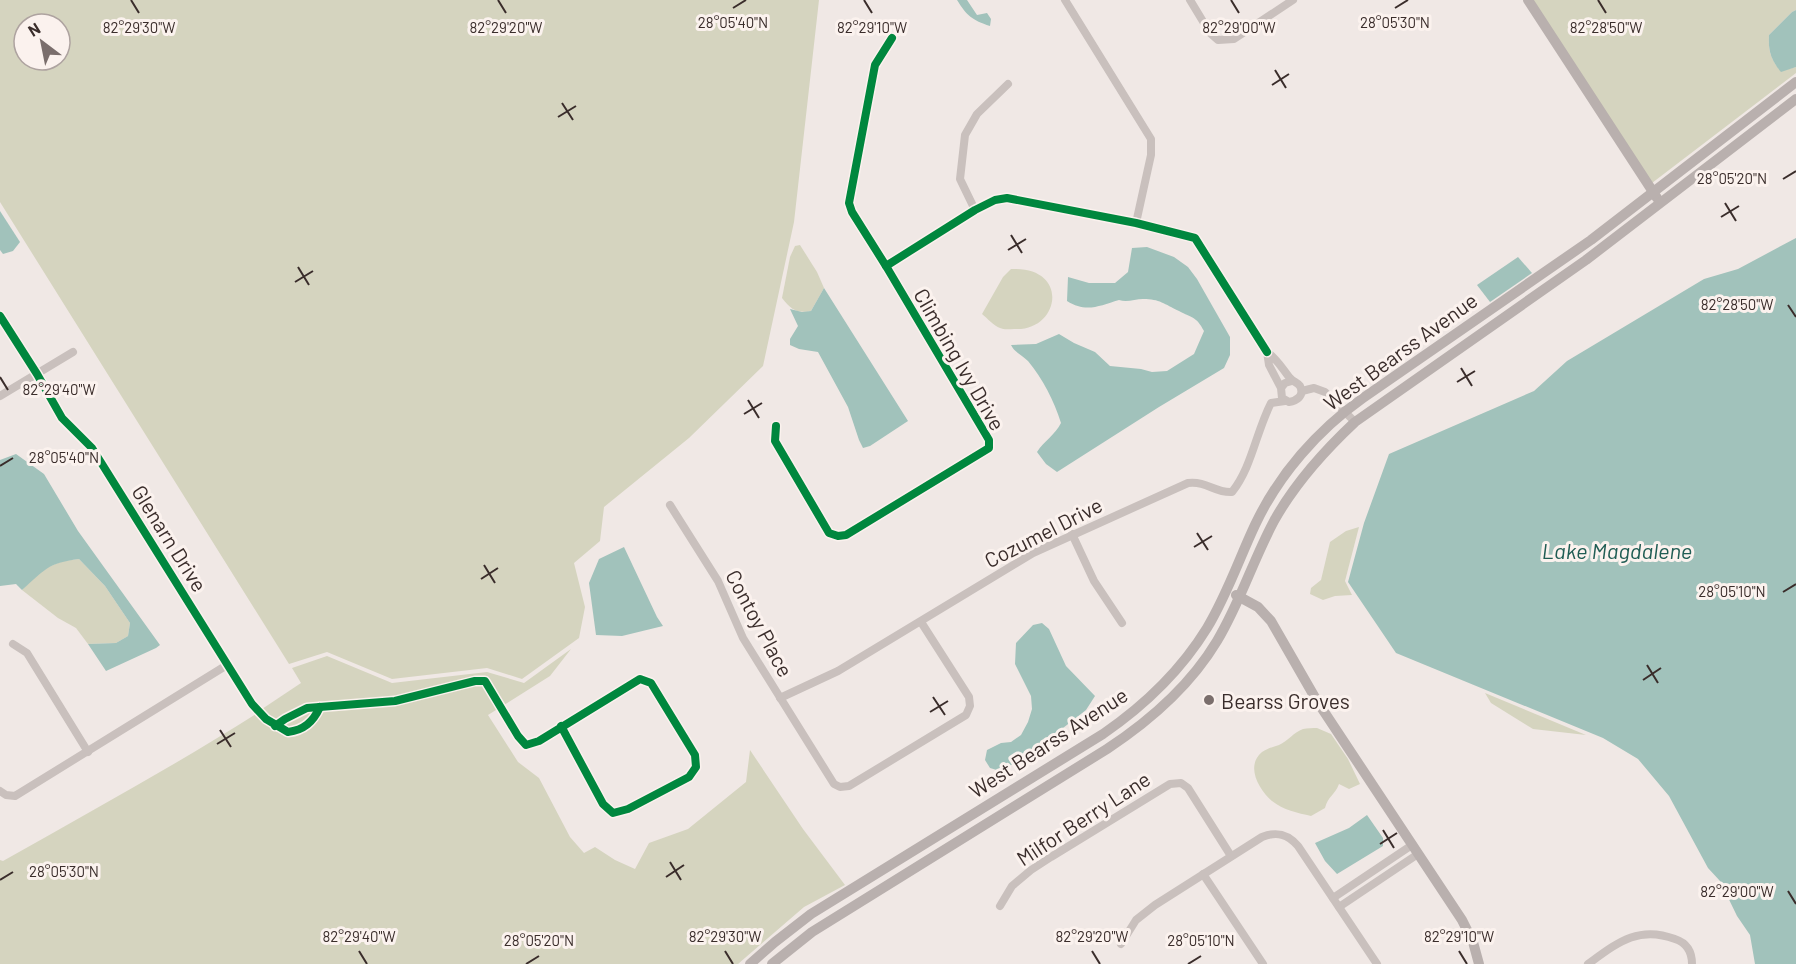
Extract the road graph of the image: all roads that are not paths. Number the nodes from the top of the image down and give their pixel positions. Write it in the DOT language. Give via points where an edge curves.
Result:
graph roads {
  1 [pos="1065,0"];
  2 [pos="1190,0"];
  3 [pos="1293,0"];
  4 [pos="1528,0"];
  5 [pos="892,38"];
  6 [pos="1796,82"];
  7 [pos="1008,84"];
  8 [pos="1796,99"];
  9 [pos="1653,192"];
  10 [pos="1660,204"];
  11 [pos="975,210"];
  12 [pos="1136,223"];
  13 [pos="886,266"];
  14 [pos="0,316"];
  15 [pos="73,352"];
  16 [pos="1268,352"];
  17 [pos="37,374"];
  18 [pos="1292,381"];
  19 [pos="1281,388"];
  20 [pos="1302,391"];
  21 [pos="0,396"];
  22 [pos="1285,400"];
  23 [pos="1344,412"];
  24 [pos="1355,423"];
  25 [pos="776,426"];
  26 [pos="670,505"];
  27 [pos="1072,534"];
  28 [pos="1227,591"];
  29 [pos="1240,597"];
  30 [pos="921,622"];
  31 [pos="1122,622"];
  32 [pos="13,644"];
  33 [pos="227,665"];
  34 [pos="780,698"];
  35 [pos="320,707"];
  36 [pos="275,726"];
  37 [pos="561,726"];
  38 [pos="88,752"];
  39 [pos="0,791"];
  40 [pos="1415,849"];
  41 [pos="1231,856"];
  42 [pos="1203,874"];
  43 [pos="1364,876"];
  44 [pos="1371,886"];
  45 [pos="1333,898"];
  46 [pos="1000,906"];
  47 [pos="1339,908"];
  48 [pos="1121,944"];
  49 [pos="750,964"];
  50 [pos="772,964"];
  51 [pos="1263,964"];
  52 [pos="1377,964"];
  53 [pos="1479,964"];
  54 [pos="1588,964"];
  55 [pos="1692,964"];
  1 -- 12 [label="street" via="1151,139"];
  2 -- 3 [label="street" via="1218,39 1234,39"];
  4 -- 9 [label="main road"];
  5 -- 13 [label="street, Climbing Ivy Drive" via="875,65 849,204"];
  6 -- 9 [label="main road, West Bearss Avenue"];
  7 -- 11 [label="street" via="977,114 965,135 960,180"];
  8 -- 10 [label="main road, West Bearss Avenue"];
  9 -- 10 [label="main road"];
  9 -- 23 [label="main road, West Bearss Avenue"];
  10 -- 24 [label="main road, West Bearss Avenue"];
  11 -- 12 [label="street" via="1007,198"];
  11 -- 13 [label="street"];
  12 -- 16 [label="street" via="1196,238"];
  13 -- 25 [label="street, Climbing Ivy Drive" via="989,440 989,448 846,535 838,536 829,533 775,441"];
  14 -- 17 [label="street, Glenarn Drive"];
  15 -- 17 [label="street"];
  16 -- 18 [label="street"];
  16 -- 19 [label="street" via="1269,365"];
  17 -- 21 [label="street"];
  17 -- 33 [label="street, Glenarn Drive" via="62,418 92,448"];
  18 -- 19 [label="street"];
  18 -- 20 [label="street"];
  19 -- 22 [label="street"];
  20 -- 22 [label="street" via="1296,401"];
  20 -- 23 [label="street" via="1314,388 1325,392"];
  22 -- 27 [label="street, Cozumel Drive" via="1271,403 1240,482 1232,492 1200,482 1188,483"];
  23 -- 24 [label="street"];
  23 -- 28 [label="main road, West Bearss Avenue" via="1296,462 1269,498"];
  24 -- 29 [label="main road, West Bearss Avenue" via="1308,470 1287,499"];
  26 -- 34 [label="street, Contoy Place" via="718,581 743,638"];
  27 -- 30 [label="street, Cozumel Drive" via="1033,553"];
  27 -- 31 [label="street" via="1094,581"];
  28 -- 29 [label="main road"];
  28 -- 49 [label="main road, West Bearss Avenue" via="1190,653 1138,708 1103,734 812,914"];
  29 -- 40 [label="main road" via="1271,621 1317,701"];
  29 -- 50 [label="main road, West Bearss Avenue" via="1198,668 1140,726 830,920"];
  30 -- 34 [label="street, Cozumel Drive" via="838,671"];
  30 -- 34 [label="street, Contoy Place" via="969,697 970,706 966,715 849,786 834,784"];
  32 -- 38 [label="street" via="27,653"];
  33 -- 36 [label="street, Glenarn Drive" via="252,704"];
  33 -- 38 [label="street"];
  35 -- 36 [label="street" via="307,708"];
  35 -- 36 [label="street" via="305,727 288,732"];
  35 -- 37 [label="street" via="395,701 485,681 526,745"];
  37 -- 37 [label="street" via="640,679 651,683 695,754 696,767 689,777 613,813 603,804"];
  38 -- 39 [label="street" via="15,796"];
  40 -- 43 [label="street"];
  40 -- 44 [label="street"];
  40 -- 53 [label="main road" via="1467,929"];
  41 -- 42 [label="street"];
  41 -- 45 [label="street" via="1269,834 1285,835 1298,846"];
  41 -- 46 [label="street, Milfor Berry Lane" via="1188,788 1170,783 1031,870 1012,886"];
  42 -- 48 [label="street" via="1143,914"];
  42 -- 51 [label="street"];
  43 -- 44 [label="street"];
  43 -- 45 [label="street"];
  44 -- 47 [label="street"];
  45 -- 47 [label="street"];
  47 -- 52 [label="street"];
  54 -- 55 [label="street" via="1631,937 1652,933 1687,946"];
}
